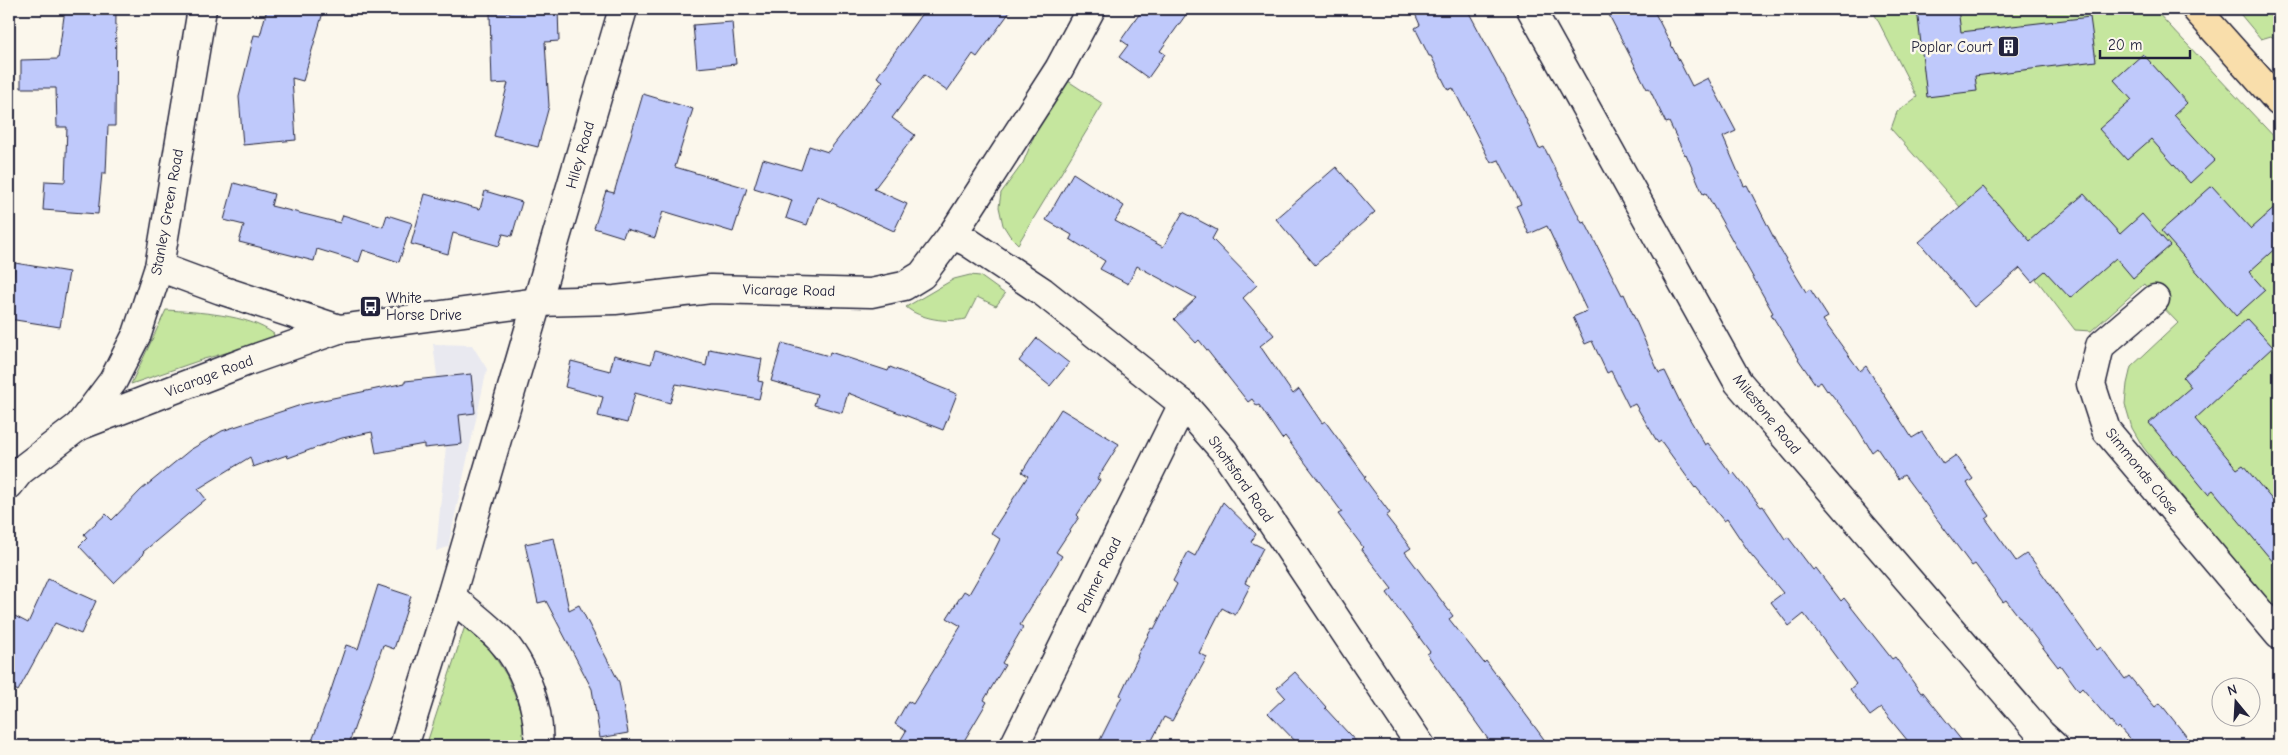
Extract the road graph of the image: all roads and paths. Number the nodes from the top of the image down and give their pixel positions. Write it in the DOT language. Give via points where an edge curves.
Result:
graph roads {
  1 [pos="202,9"];
  2 [pos="623,9"];
  3 [pos="1092,9"];
  4 [pos="1531,9"];
  5 [pos="2196,9"];
  6 [pos="2279,102"];
  7 [pos="952,235"];
  8 [pos="159,267"];
  9 [pos="2154,299"];
  10 [pos="537,302"];
  11 [pos="339,329"];
  12 [pos="1183,404"];
  13 [pos="79,426"];
  14 [pos="13,474"];
  15 [pos="451,596"];
  16 [pos="2279,635"];
  17 [pos="404,746"];
  18 [pos="538,746"];
  19 [pos="1014,746"];
  20 [pos="1421,746"];
  21 [pos="2054,746"];
  1 -- 8 [label="street, Stanley Green Road"];
  2 -- 10 [label="street, Hiley Road"];
  3 -- 7 [label="street, Vicarage Road" via="1059,69"];
  4 -- 21 [label="street, Milestone Road" via="1738,382 2034,727"];
  5 -- 6 [label="highway"];
  7 -- 10 [label="street, Vicarage Road" via="922,275 904,286 871,293 711,289 615,300"];
  7 -- 12 [label="street, Shottsford Road" via="968,242 1043,292"];
  8 -- 11 [label="street, Vicarage Road"];
  8 -- 13 [label="street, Stanley Green Road" via="137,334 113,381"];
  9 -- 16 [label="street, Simmonds Close" via="2100,346 2091,384 2106,430"];
  10 -- 11 [label="street, Vicarage Road"];
  10 -- 15 [label="street"];
  11 -- 13 [label="street, Vicarage Road"];
  12 -- 19 [label="street, Palmer Road"];
  12 -- 20 [label="street, Shottsford Road" via="1224,451"];
  13 -- 14 [label="street, Stanley Green Road"];
  15 -- 17 [label="street"];
  15 -- 18 [label="street" via="501,640 512,654 534,707"];
}
